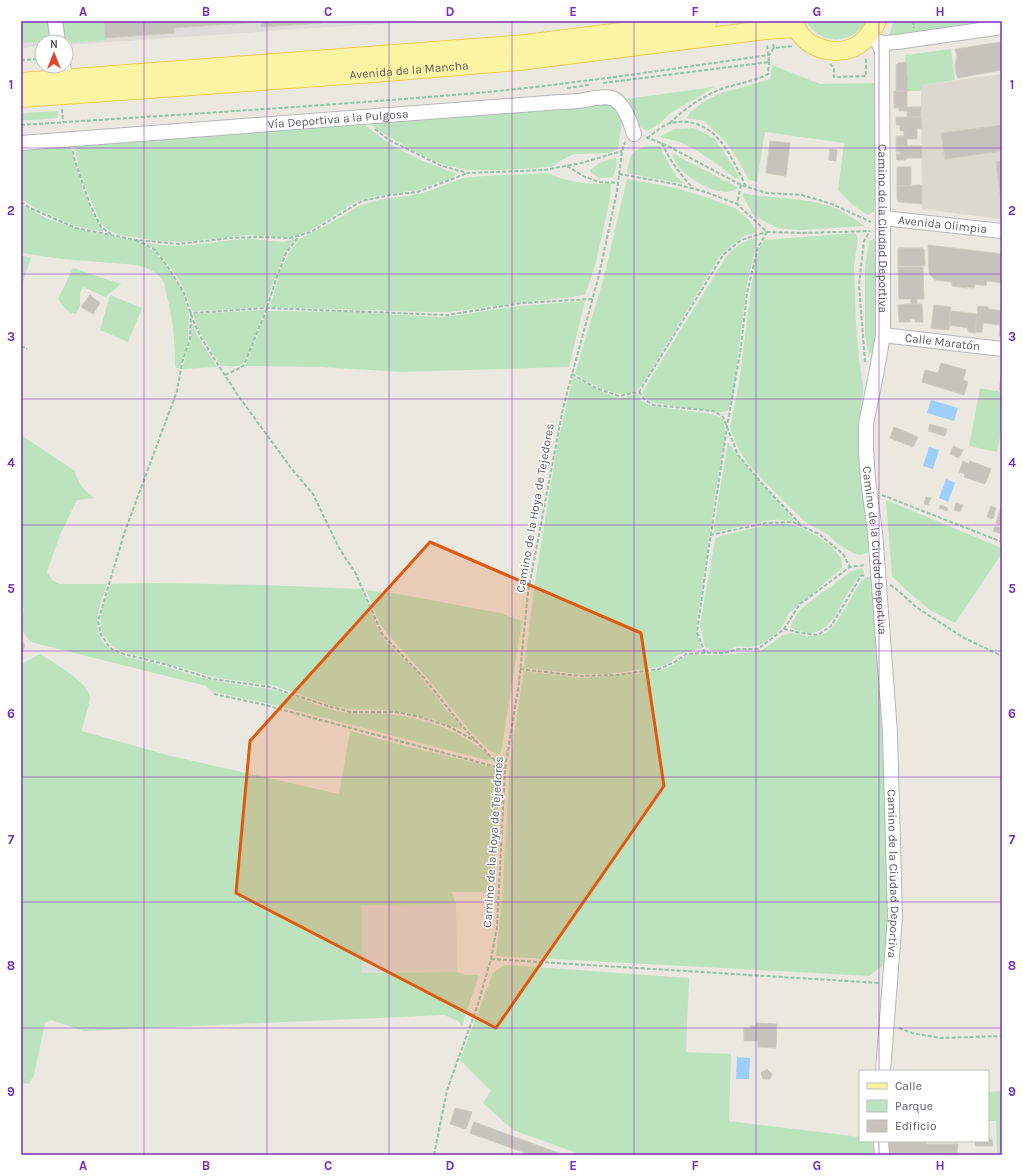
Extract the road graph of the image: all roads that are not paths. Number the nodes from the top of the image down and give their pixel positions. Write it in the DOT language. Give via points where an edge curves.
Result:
graph roads {
  1 [pos="55,21"];
  2 [pos="708,21"];
  3 [pos="794,25"];
  4 [pos="1002,27"];
  5 [pos="875,32"];
  6 [pos="57,34"];
  7 [pos="74,71"];
  8 [pos="56,74"];
  9 [pos="21,82"];
  10 [pos="21,98"];
  11 [pos="641,136"];
  12 [pos="21,143"];
  13 [pos="878,226"];
  14 [pos="1002,231"];
  15 [pos="1002,241"];
  16 [pos="883,334"];
  17 [pos="1002,349"];
  18 [pos="883,1070"];
  19 [pos="881,1142"];
  20 [pos="882,1155"];
  1 -- 6 [label="street"];
  2 -- 7 [label="main road, Avenida de la Mancha" via="526,44"];
  3 -- 5 [label="main road" via="807,42 822,50 840,51 856,46"];
  3 -- 10 [label="main road, Avenida de la Mancha" via="519,61"];
  4 -- 5 [label="street" via="897,42 884,42"];
  5 -- 13 [label="street, Camino de la Ciudad Deportiva" via="882,51"];
  8 -- 9 [label="main road, Avenida de la Mancha"];
  11 -- 12 [label="street, Vía Deportiva a la Pulgosa" via="618,102 613,98 604,97 579,101"];
  13 -- 14 [label="street, Avenida Olimpia"];
  13 -- 15 [label="street, Avenida Olimpia"];
  13 -- 16 [label="street, Camino de la Ciudad Deportiva"];
  16 -- 17 [label="street, Calle Maratón"];
  16 -- 18 [label="street, Camino de la Ciudad Deportiva" via="866,424 866,451 875,532 890,733 895,917"];
  19 -- 20 [label="street"];
}
